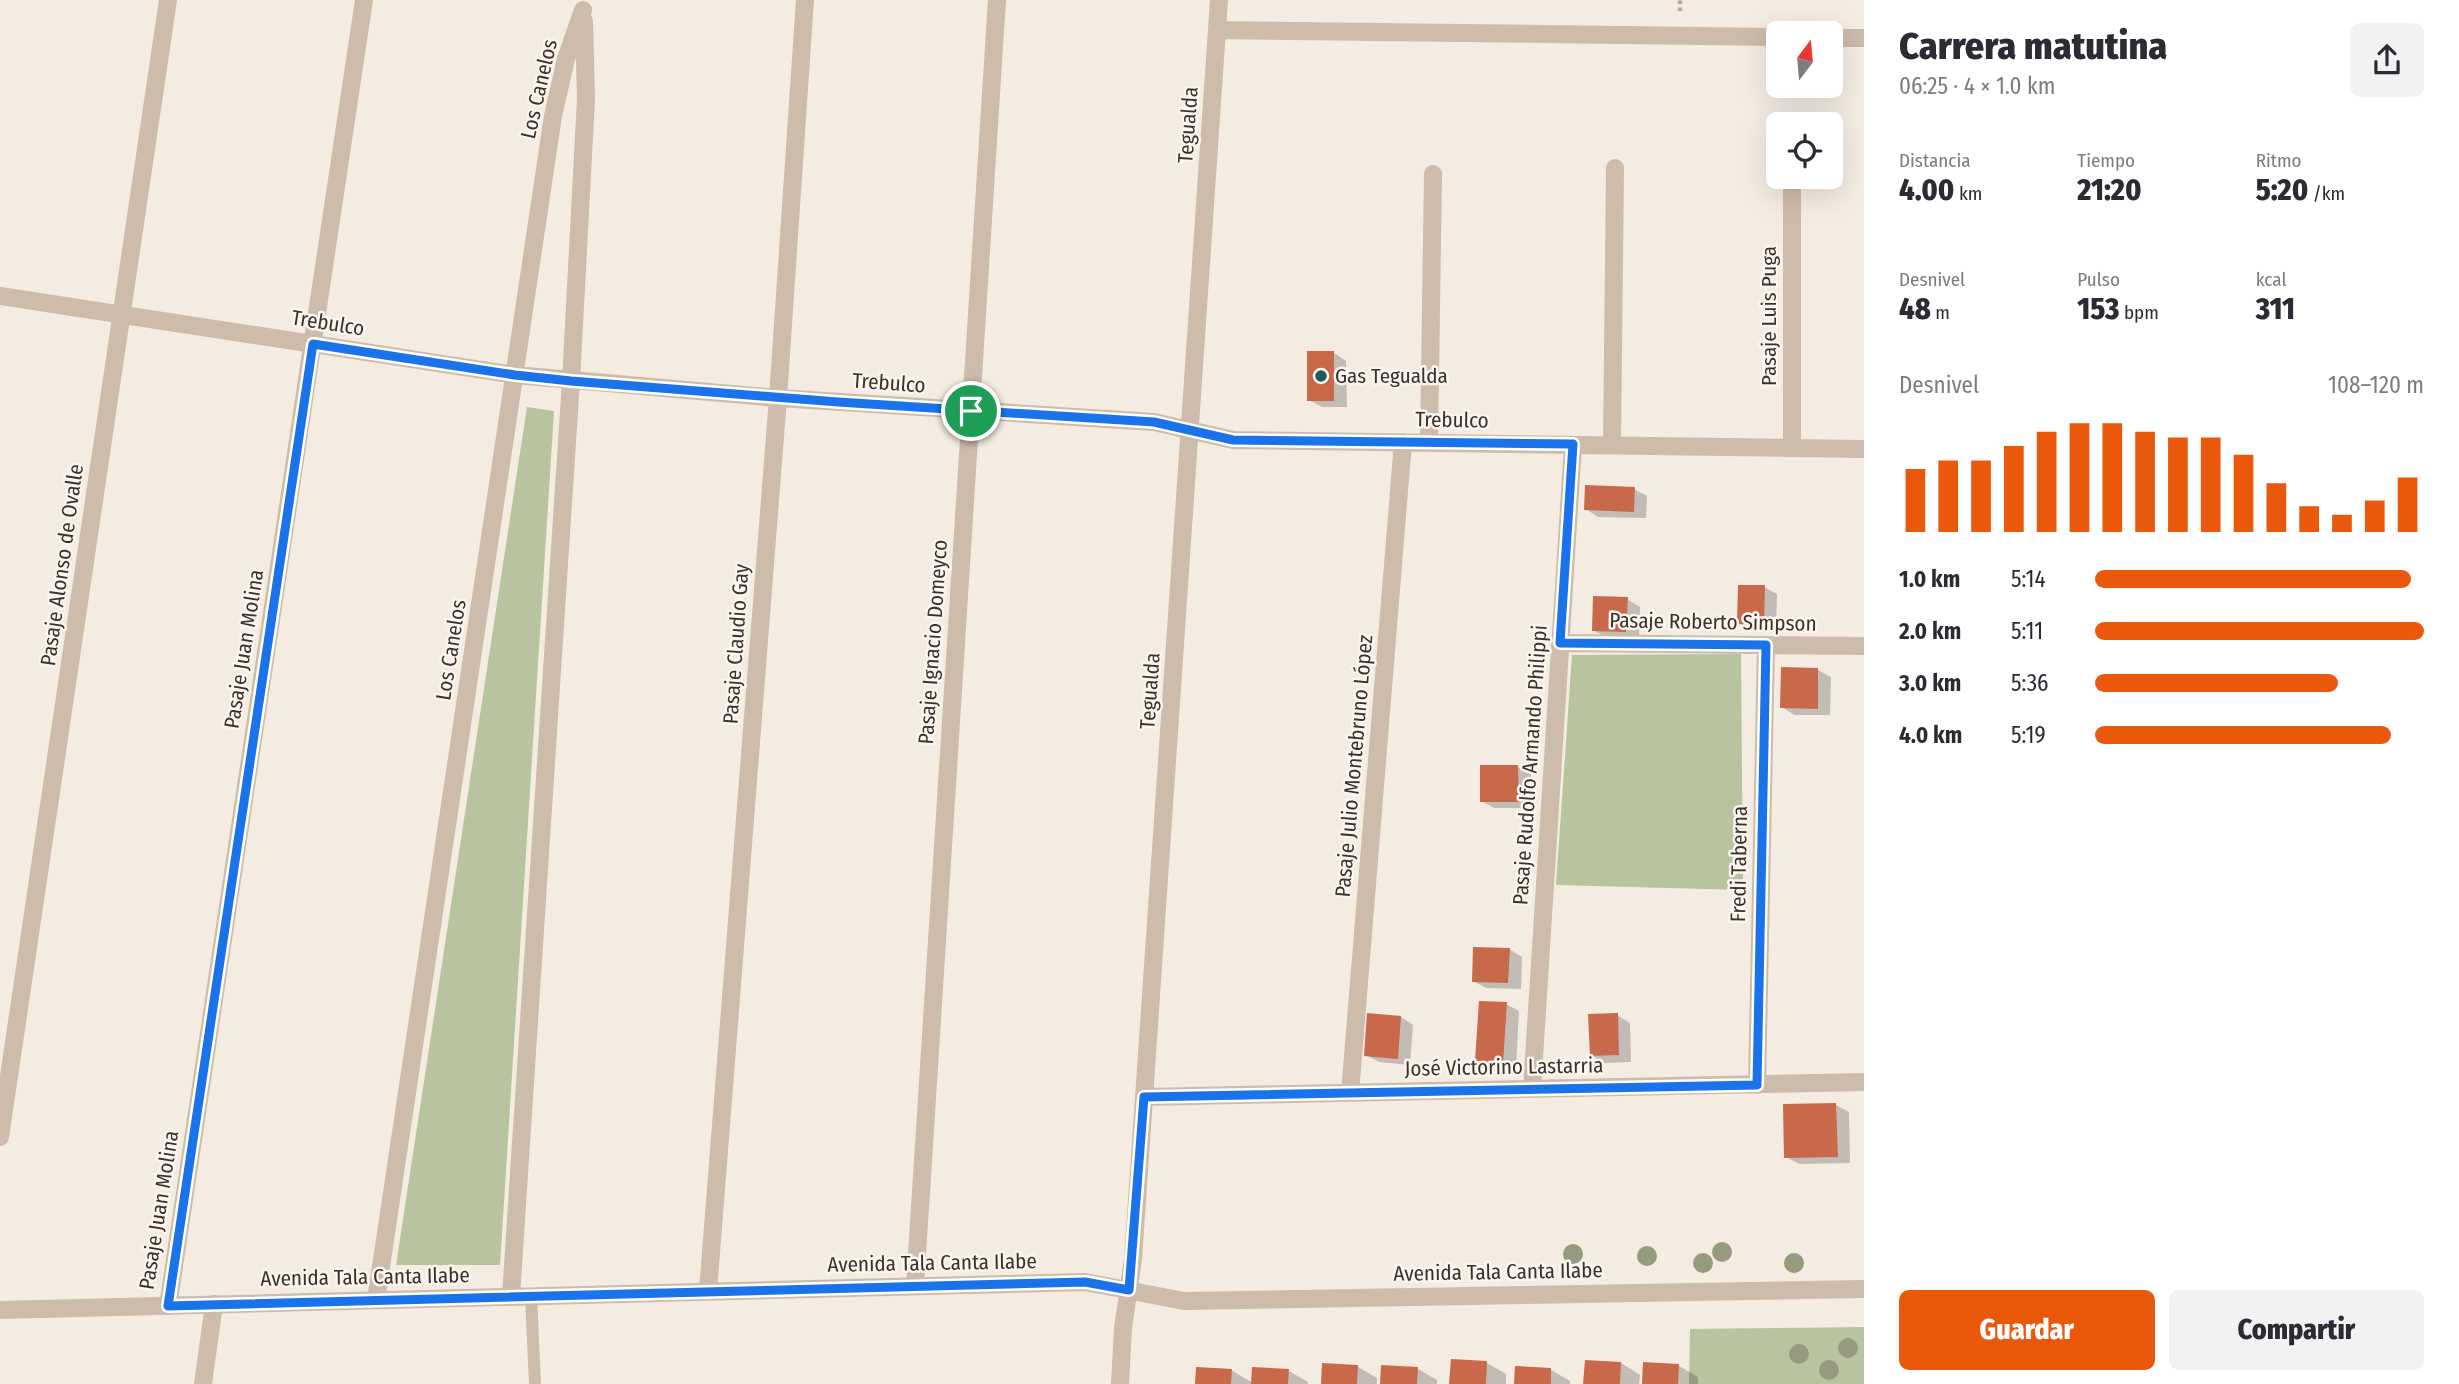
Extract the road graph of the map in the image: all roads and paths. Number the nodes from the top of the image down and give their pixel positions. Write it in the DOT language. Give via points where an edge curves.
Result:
graph roads {
  1 [pos="168,0"];
  2 [pos="364,0"];
  3 [pos="806,0"];
  4 [pos="997,0"];
  5 [pos="1219,0"];
  6 [pos="584,5"];
  7 [pos="1217,30"];
  8 [pos="1766,37"];
  9 [pos="1843,38"];
  10 [pos="1864,38"];
  11 [pos="1615,168"];
  12 [pos="1433,174"];
  13 [pos="1792,189"];
  14 [pos="0,296"];
  15 [pos="121,314"];
  16 [pos="313,344"];
  17 [pos="515,375"];
  18 [pos="571,381"];
  19 [pos="778,398"];
  20 [pos="971,411"];
  21 [pos="1191,431"];
  22 [pos="1403,442"];
  23 [pos="1429,443"];
  24 [pos="1573,444"];
  25 [pos="1612,445"];
  26 [pos="1792,447"];
  27 [pos="1864,449"];
  28 [pos="1560,643"];
  29 [pos="1766,645"];
  30 [pos="1864,646"];
  31 [pos="1864,1082"];
  32 [pos="1757,1085"];
  33 [pos="1532,1089"];
  34 [pos="1350,1093"];
  35 [pos="1144,1097"];
  36 [pos="0,1137"];
  37 [pos="915,1286"];
  38 [pos="1864,1289"];
  39 [pos="1129,1290"];
  40 [pos="708,1291"];
  41 [pos="511,1296"];
  42 [pos="531,1296"];
  43 [pos="376,1300"];
  44 [pos="214,1304"];
  45 [pos="168,1306"];
  46 [pos="0,1310"];
  47 [pos="203,1384"];
  48 [pos="536,1384"];
  49 [pos="1120,1384"];
  1 -- 15 [label="street, Pasaje Alonso de Ovalle"];
  2 -- 16 [label="street, Pasaje Juan Molina"];
  3 -- 19 [label="street, Pasaje Claudio Gay"];
  4 -- 20 [label="street, Pasaje Ignacio Domeyco"];
  5 -- 7 [label="street, Tegualda"];
  6 -- 17 [label="street, Los Canelos" via="553,116"];
  6 -- 18 [label="street, Los Canelos" via="586,99"];
  7 -- 8 [label="street"];
  7 -- 21 [label="street, Tegualda"];
  9 -- 10 [label="street"];
  11 -- 25 [label="street"];
  12 -- 23 [label="street"];
  13 -- 26 [label="street, Pasaje Luis Puga"];
  14 -- 15 [label="street, Trebulco"];
  15 -- 16 [label="street, Trebulco"];
  15 -- 36 [label="street, Pasaje Alonso de Ovalle"];
  16 -- 17 [label="street, Trebulco"];
  16 -- 45 [label="street, Pasaje Juan Molina"];
  17 -- 18 [label="street, Trebulco"];
  17 -- 43 [label="street, Los Canelos"];
  18 -- 19 [label="street, Trebulco"];
  18 -- 41 [label="street, Los Canelos"];
  19 -- 20 [label="street, Trebulco"];
  19 -- 40 [label="street, Pasaje Claudio Gay"];
  20 -- 21 [label="street, Trebulco" via="1154,422"];
  20 -- 37 [label="street, Pasaje Ignacio Domeyco"];
  21 -- 22 [label="street, Trebulco" via="1233,440"];
  21 -- 35 [label="street, Tegualda"];
  22 -- 23 [label="street, Trebulco"];
  22 -- 34 [label="street, Pasaje Julio Montebruno López"];
  23 -- 24 [label="street, Trebulco"];
  24 -- 25 [label="street, Trebulco"];
  24 -- 28 [label="street, Pasaje Rudolfo Armando Philippi"];
  25 -- 26 [label="street, Trebulco"];
  26 -- 27 [label="street, Trebulco"];
  28 -- 29 [label="street, Pasaje Roberto Simpson"];
  28 -- 33 [label="street, Pasaje Rudolfo Armando Philippi"];
  29 -- 30 [label="street, Pasaje Roberto Simpson"];
  29 -- 32 [label="street, Fredi Taberna"];
  31 -- 32 [label="street, José Victorino Lastarria"];
  32 -- 33 [label="street, José Victorino Lastarria"];
  33 -- 34 [label="street, José Victorino Lastarria"];
  34 -- 35 [label="street, José Victorino Lastarria"];
  35 -- 39 [label="street, Tegualda"];
  37 -- 39 [label="street, Avenida Tala Canta Ilabe" via="1085,1282"];
  37 -- 40 [label="street, Avenida Tala Canta Ilabe"];
  38 -- 39 [label="street, Avenida Tala Canta Ilabe" via="1184,1301"];
  39 -- 49 [label="street, Tegualda"];
  40 -- 42 [label="street, Avenida Tala Canta Ilabe"];
  41 -- 42 [label="street, Avenida Tala Canta Ilabe"];
  41 -- 43 [label="street, Avenida Tala Canta Ilabe"];
  42 -- 48 [label="lane"];
  43 -- 44 [label="street, Avenida Tala Canta Ilabe"];
  44 -- 45 [label="street, Avenida Tala Canta Ilabe"];
  44 -- 47 [label="street"];
  45 -- 46 [label="street, Avenida Tala Canta Ilabe"];
}
